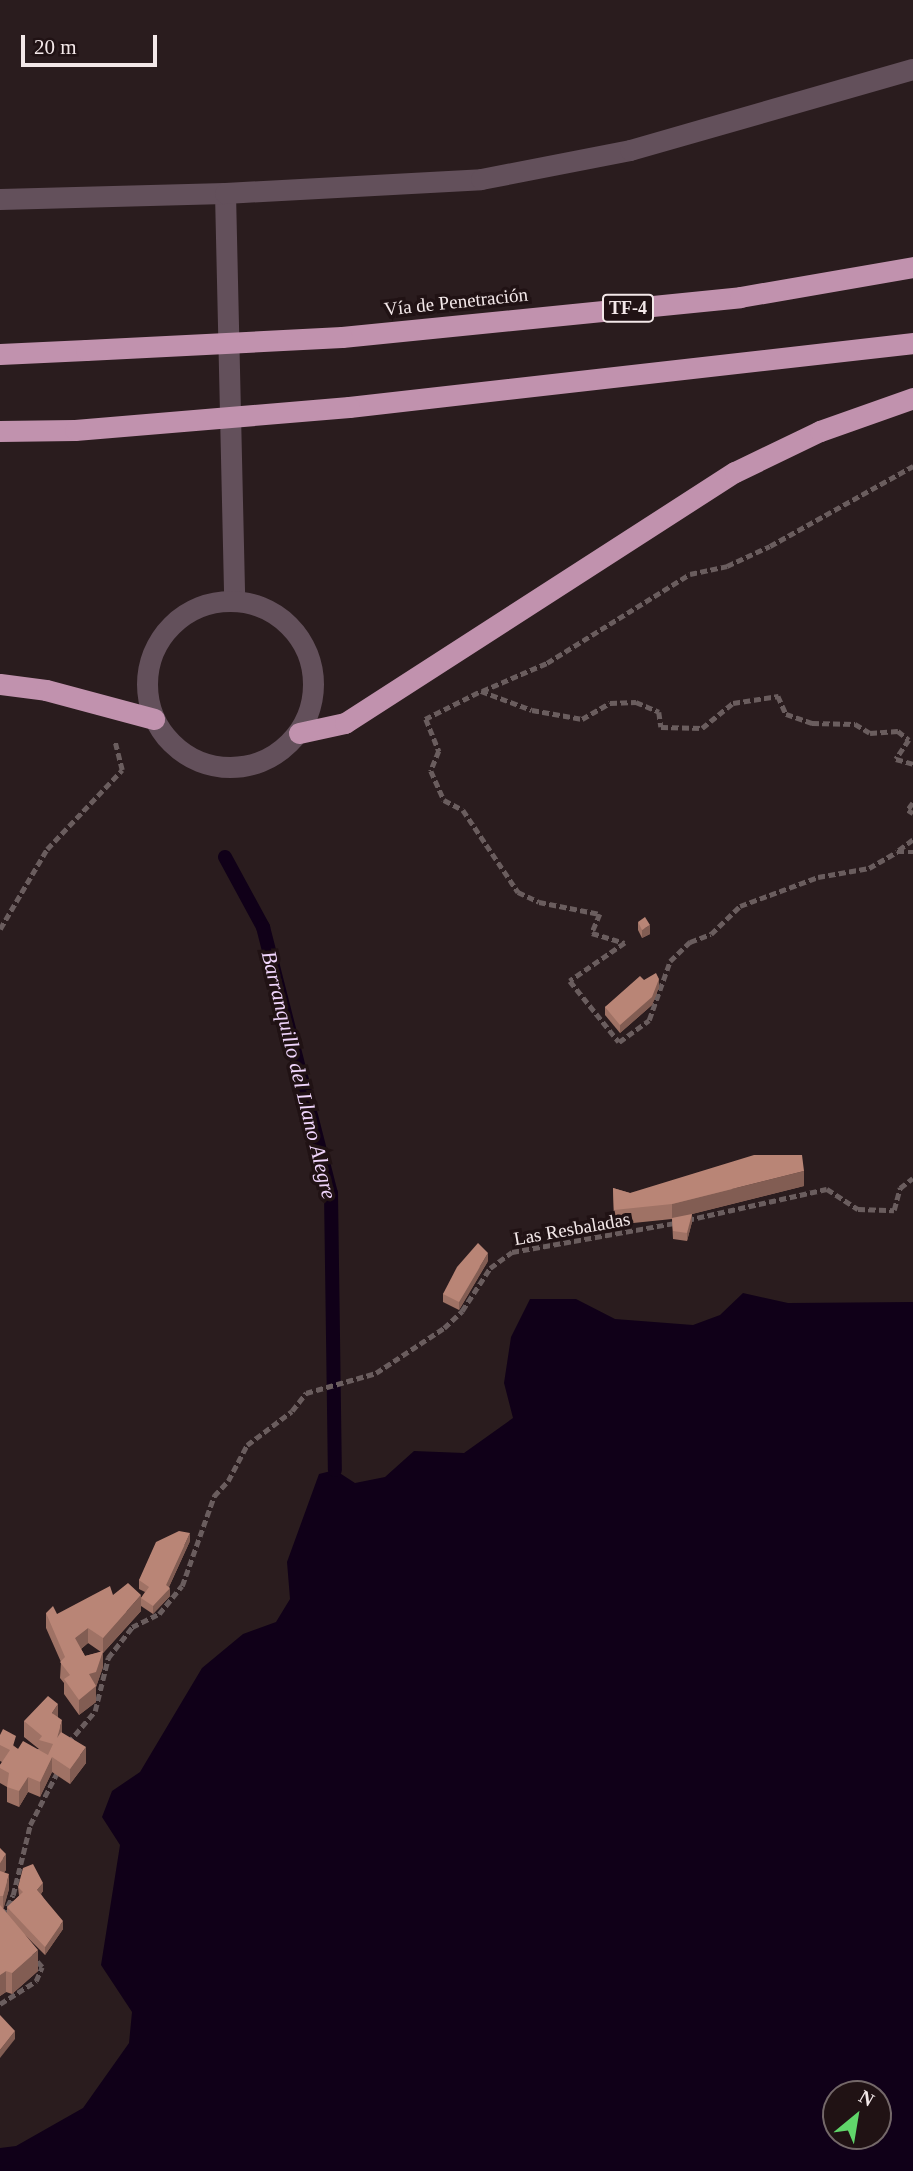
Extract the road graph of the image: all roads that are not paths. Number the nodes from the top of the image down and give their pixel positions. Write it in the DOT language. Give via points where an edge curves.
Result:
graph roads {
  1 [pos="913,69"];
  2 [pos="225,193"];
  3 [pos="0,199"];
  4 [pos="913,267"];
  5 [pos="913,343"];
  6 [pos="0,354"];
  7 [pos="913,398"];
  8 [pos="0,431"];
  9 [pos="234,600"];
  10 [pos="0,684"];
  11 [pos="153,719"];
  12 [pos="299,733"];
  1 -- 2 [label="street" via="554,167 401,186"];
  2 -- 3 [label="street"];
  2 -- 9 [label="street"];
  4 -- 6 [label="highway, Vía de Penetración / TF-4, bridge" via="740,297 342,337"];
  5 -- 8 [label="highway, bridge" via="349,407 75,430"];
  7 -- 12 [label="highway" via="820,431 735,472 345,723"];
  9 -- 11 [label="street" via="205,603 180,617 160,637 149,663 146,691"];
  9 -- 12 [label="street" via="282,618 299,636 311,660 315,685 311,710"];
  10 -- 11 [label="highway"];
  11 -- 12 [label="street" via="171,743 194,760 222,767 251,766 278,754"];
}
